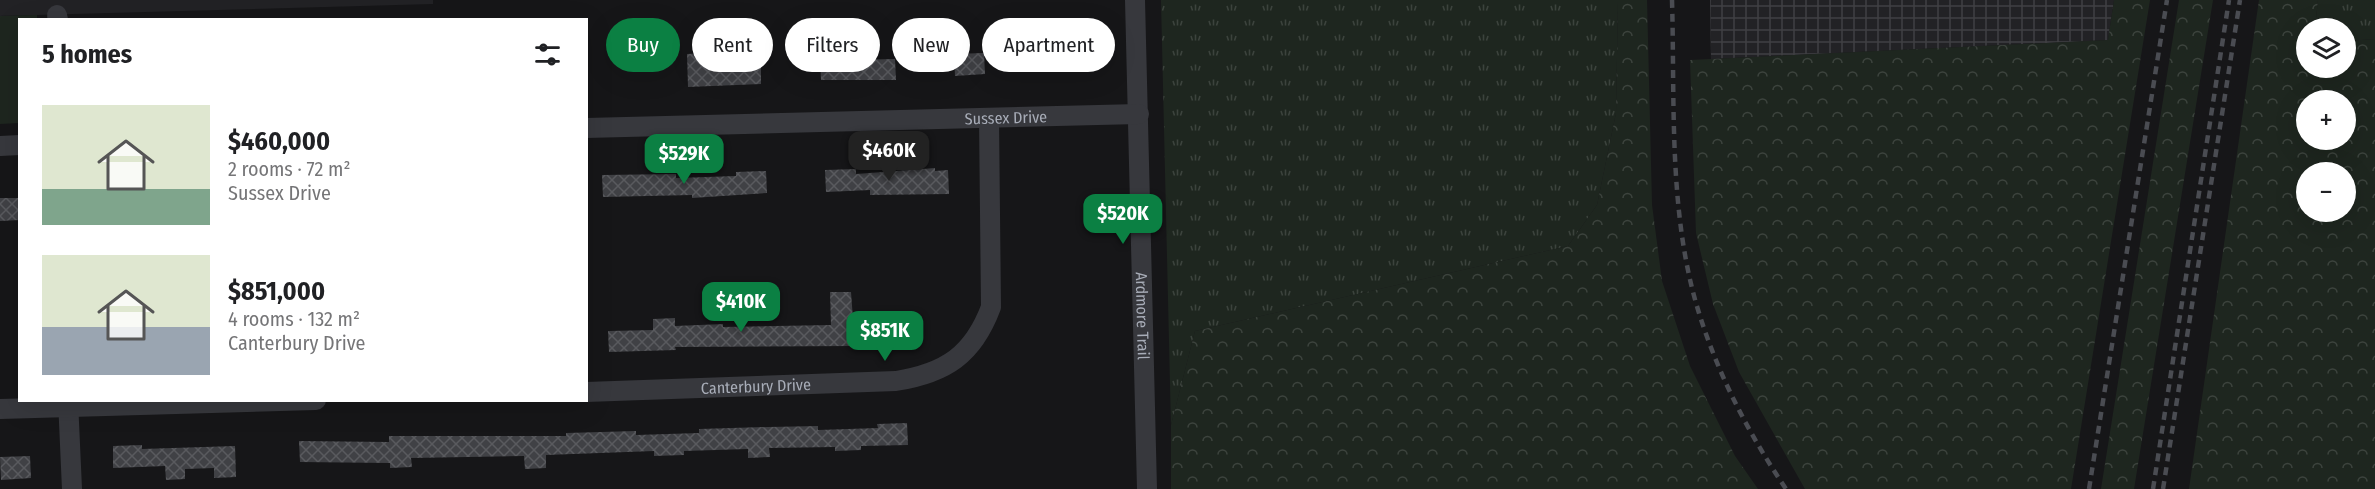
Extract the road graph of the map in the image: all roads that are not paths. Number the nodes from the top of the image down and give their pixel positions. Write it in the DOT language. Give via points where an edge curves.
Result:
graph roads {
  1 [pos="1135,0"];
  2 [pos="1139,114"];
  3 [pos="989,118"];
  4 [pos="588,128"];
  5 [pos="18,145"];
  6 [pos="0,146"];
  7 [pos="588,392"];
  8 [pos="192,402"];
  9 [pos="68,404"];
  10 [pos="0,409"];
  11 [pos="72,489"];
  12 [pos="1147,489"];
  1 -- 2 [label="street, Ardmore Trail"];
  2 -- 3 [label="street, Sussex Drive"];
  2 -- 12 [label="street, Ardmore Trail"];
  3 -- 4 [label="street, Sussex Drive"];
  3 -- 7 [label="street, Canterbury Drive" via="991,307 978,336 958,358 920,377 896,381"];
  5 -- 6 [label="street"];
  8 -- 9 [label="street"];
  9 -- 10 [label="street"];
  9 -- 11 [label="street"];
}
